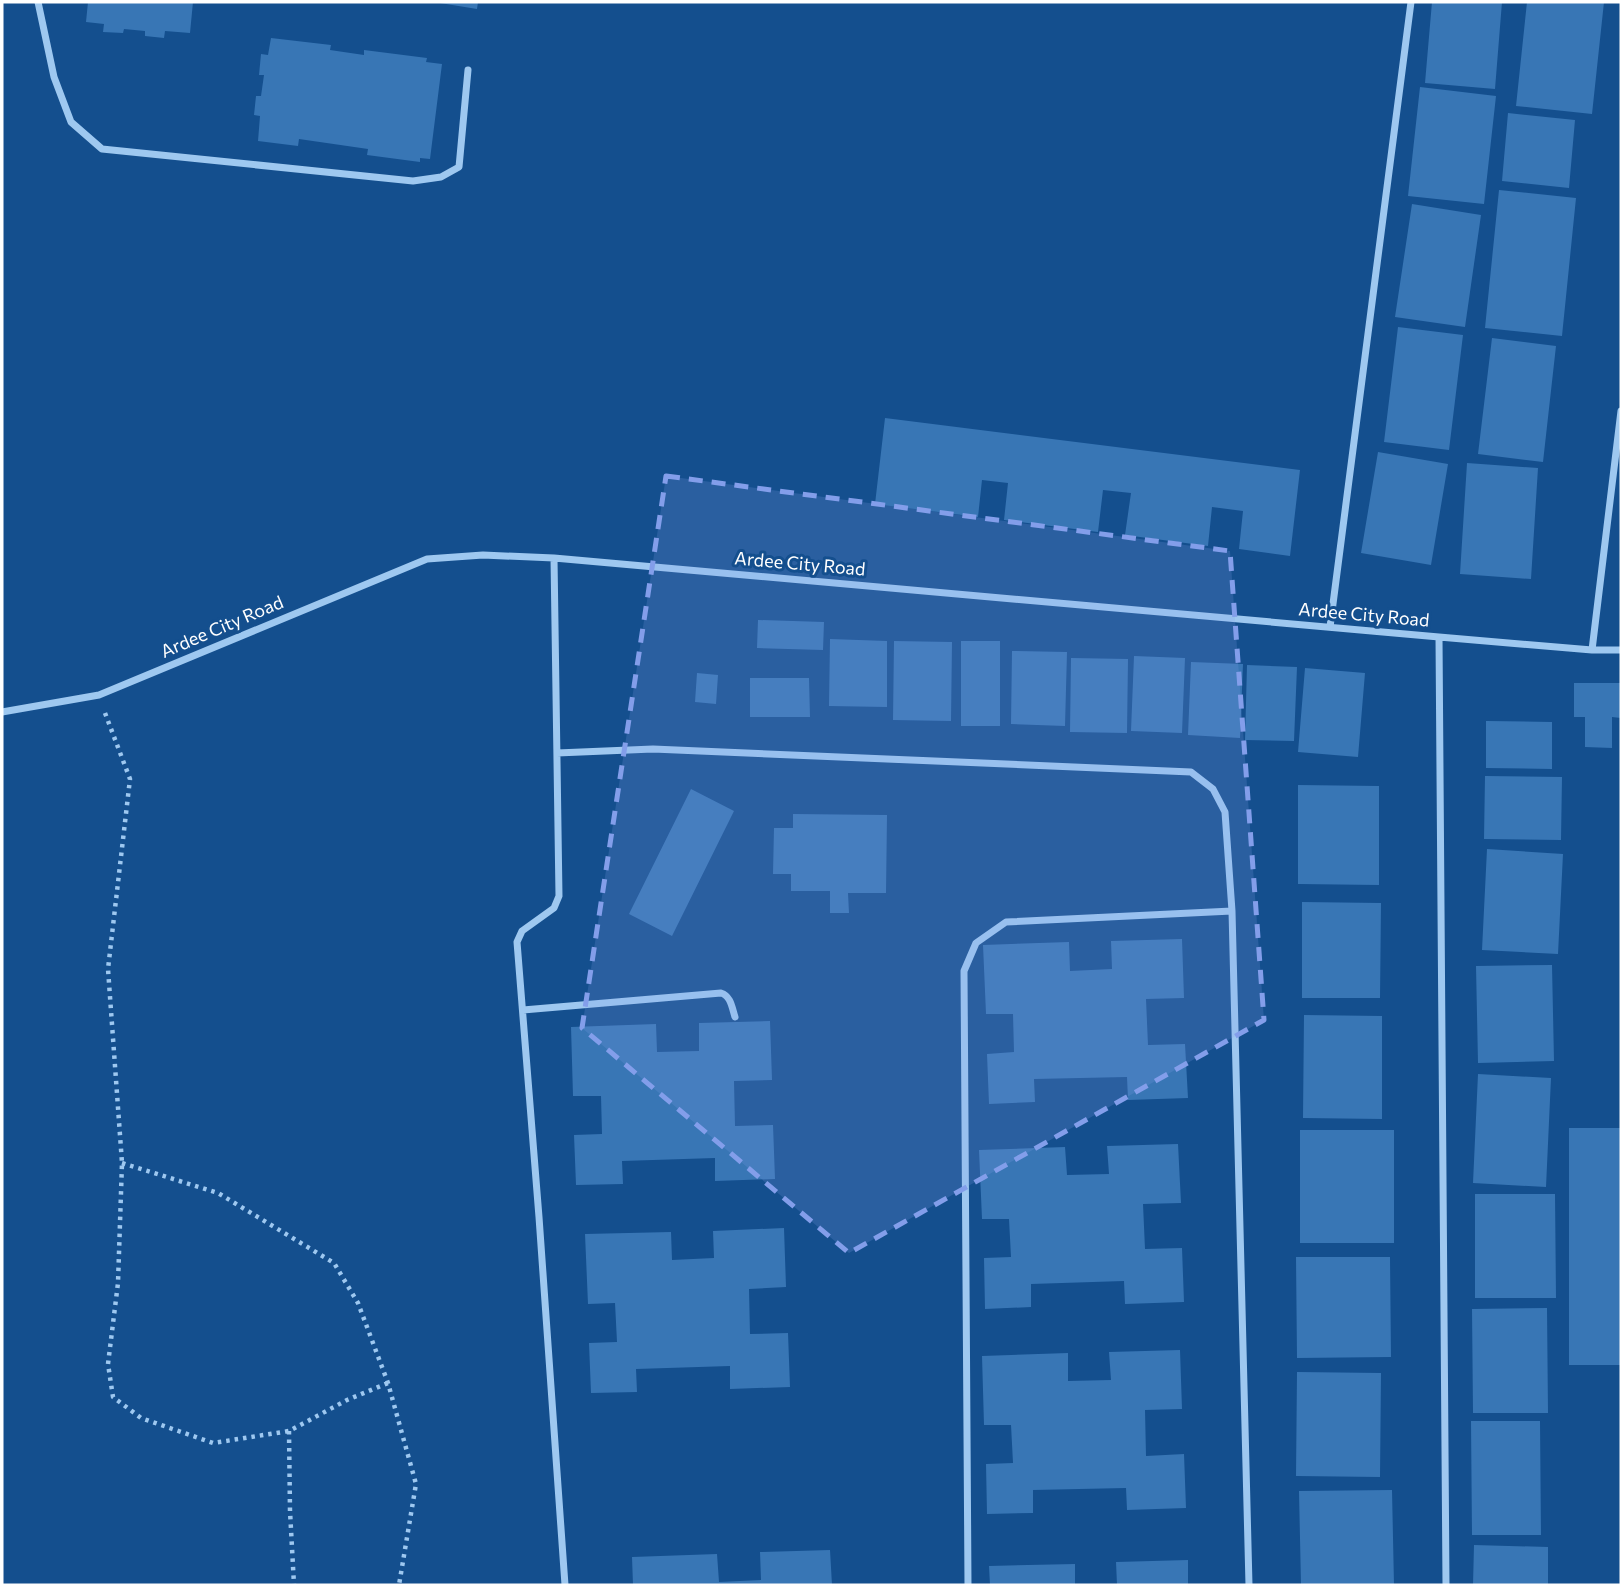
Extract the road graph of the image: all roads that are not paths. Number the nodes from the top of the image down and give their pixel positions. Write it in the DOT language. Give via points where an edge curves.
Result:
graph roads {
  1 [pos="38,2"];
  2 [pos="1411,2"];
  3 [pos="468,70"];
  4 [pos="1621,411"];
  5 [pos="554,558"];
  6 [pos="1330,627"];
  7 [pos="1439,637"];
  8 [pos="1592,650"];
  9 [pos="1621,650"];
  10 [pos="2,712"];
  11 [pos="557,753"];
  12 [pos="1232,911"];
  13 [pos="523,1010"];
  14 [pos="735,1017"];
  15 [pos="565,1585"];
  16 [pos="968,1585"];
  17 [pos="1249,1585"];
  18 [pos="1446,1585"];
  1 -- 3 [label="street" via="54,77 71,122 102,149 413,181 442,177 459,167"];
  2 -- 6 [label="street"];
  4 -- 8 [label="street"];
  5 -- 6 [label="street, Ardee City Road"];
  5 -- 10 [label="street, Ardee City Road" via="483,555 427,559 99,695"];
  5 -- 11 [label="street"];
  6 -- 7 [label="street, Ardee City Road"];
  7 -- 8 [label="street, Ardee City Road"];
  7 -- 18 [label="street"];
  8 -- 9 [label="street, Ardee City Road"];
  11 -- 12 [label="street" via="653,749 1191,772 1213,789 1225,812"];
  11 -- 13 [label="street" via="559,896 554,908 522,931 517,942"];
  12 -- 16 [label="street" via="1006,922 976,943 964,971"];
  12 -- 17 [label="street"];
  13 -- 14 [label="street" via="721,993 729,999"];
  13 -- 15 [label="street"];
}
